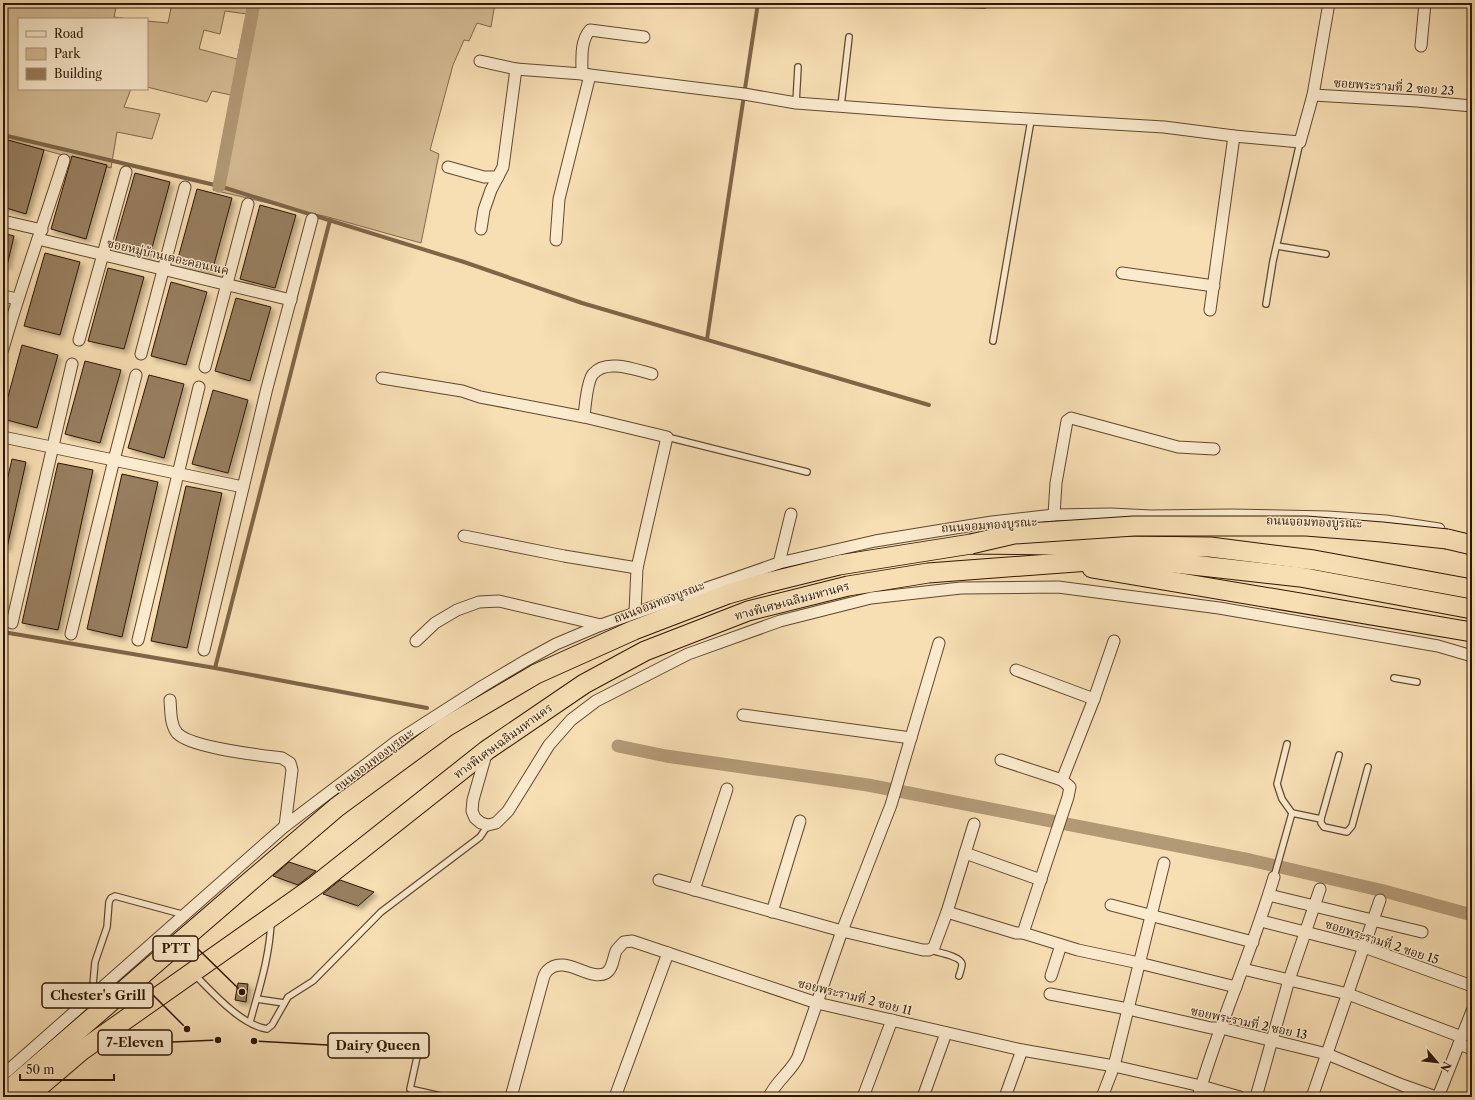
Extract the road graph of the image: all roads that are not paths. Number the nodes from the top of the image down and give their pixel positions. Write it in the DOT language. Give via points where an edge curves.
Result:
graph roads {
  1 [pos="1329,3"];
  2 [pos="1426,3"];
  3 [pos="644,37"];
  4 [pos="849,37"];
  5 [pos="1421,46"];
  6 [pos="480,61"];
  7 [pos="798,67"];
  8 [pos="516,69"];
  9 [pos="586,75"];
  10 [pos="1313,95"];
  11 [pos="796,103"];
  12 [pos="841,106"];
  13 [pos="1472,106"];
  14 [pos="1031,120"];
  15 [pos="1234,136"];
  16 [pos="1300,142"];
  17 [pos="64,160"];
  18 [pos="448,167"];
  19 [pos="126,172"];
  20 [pos="498,177"];
  21 [pos="185,187"];
  22 [pos="248,204"];
  23 [pos="312,219"];
  24 [pos="3,221"];
  25 [pos="481,228"];
  26 [pos="40,235"];
  27 [pos="556,240"];
  28 [pos="1277,246"];
  29 [pos="1326,254"];
  30 [pos="103,255"];
  31 [pos="163,268"];
  32 [pos="1122,274"];
  33 [pos="227,284"];
  34 [pos="1214,286"];
  35 [pos="3,296"];
  36 [pos="17,299"];
  37 [pos="291,300"];
  38 [pos="1266,304"];
  39 [pos="1210,310"];
  40 [pos="79,340"];
  41 [pos="993,341"];
  42 [pos="3,349"];
  43 [pos="141,354"];
  44 [pos="72,364"];
  45 [pos="205,367"];
  46 [pos="652,374"];
  47 [pos="136,375"];
  48 [pos="382,378"];
  49 [pos="199,387"];
  50 [pos="584,417"];
  51 [pos="3,437"];
  52 [pos="667,437"];
  53 [pos="53,448"];
  54 [pos="1214,449"];
  55 [pos="114,460"];
  56 [pos="806,472"];
  57 [pos="178,474"];
  58 [pos="243,488"];
  59 [pos="790,514"];
  60 [pos="1054,516"];
  61 [pos="464,536"];
  62 [pos="1472,537"];
  63 [pos="971,544"];
  64 [pos="1472,545"];
  65 [pos="1472,549"];
  66 [pos="779,563"];
  67 [pos="1059,563"];
  68 [pos="637,568"];
  69 [pos="1472,588"];
  70 [pos="1472,610"];
  71 [pos="635,612"];
  72 [pos="12,623"];
  73 [pos="601,625"];
  74 [pos="1472,632"];
  75 [pos="71,634"];
  76 [pos="138,640"];
  77 [pos="416,641"];
  78 [pos="1114,641"];
  79 [pos="939,643"];
  80 [pos="204,650"];
  81 [pos="1472,656"];
  82 [pos="1016,670"];
  83 [pos="1394,678"];
  84 [pos="1417,682"];
  85 [pos="1094,699"];
  86 [pos="170,700"];
  87 [pos="743,714"];
  88 [pos="911,738"];
  89 [pos="1287,744"];
  90 [pos="487,750"];
  91 [pos="1339,755"];
  92 [pos="1001,760"];
  93 [pos="1368,767"];
  94 [pos="1062,780"];
  95 [pos="727,790"];
  96 [pos="1292,813"];
  97 [pos="1321,819"];
  98 [pos="800,821"];
  99 [pos="974,824"];
  100 [pos="488,825"];
  101 [pos="285,826"];
  102 [pos="965,853"];
  103 [pos="1164,863"];
  104 [pos="1274,877"];
  105 [pos="660,880"];
  106 [pos="1042,880"];
  107 [pos="1320,889"];
  108 [pos="694,890"];
  109 [pos="1269,895"];
  110 [pos="1380,900"];
  111 [pos="1111,905"];
  112 [pos="1314,906"];
  113 [pos="772,912"];
  114 [pos="947,912"];
  115 [pos="185,915"];
  116 [pos="1151,916"];
  117 [pos="271,917"];
  118 [pos="1261,921"];
  119 [pos="1373,921"];
  120 [pos="842,931"];
  121 [pos="1306,932"];
  122 [pos="1422,932"];
  123 [pos="1023,933"];
  124 [pos="1253,942"];
  125 [pos="1061,945"];
  126 [pos="1364,948"];
  127 [pos="929,950"];
  128 [pos="668,952"];
  129 [pos="1139,963"];
  130 [pos="1243,969"];
  131 [pos="192,973"];
  132 [pos="959,976"];
  133 [pos="1050,976"];
  134 [pos="1289,980"];
  135 [pos="1472,986"];
  136 [pos="1236,987"];
  137 [pos="1050,994"];
  138 [pos="1348,994"];
  139 [pos="92,996"];
  140 [pos="257,999"];
  141 [pos="817,1002"];
  142 [pos="284,1003"];
  143 [pos="1128,1009"];
  144 [pos="1472,1011"];
  145 [pos="892,1020"];
  146 [pos="250,1022"];
  147 [pos="1221,1028"];
  148 [pos="946,1033"];
  149 [pos="1460,1040"];
  150 [pos="1272,1041"];
  151 [pos="419,1048"];
  152 [pos="1472,1049"];
  153 [pos="1022,1050"];
  154 [pos="1327,1054"];
  155 [pos="1114,1066"];
  156 [pos="3,1075"];
  157 [pos="1201,1086"];
  158 [pos="3,1090"];
  159 [pos="3,1095"];
  160 [pos="27,1097"];
  161 [pos="445,1097"];
  162 [pos="511,1097"];
  163 [pos="615,1097"];
  164 [pos="769,1097"];
  165 [pos="863,1097"];
  166 [pos="923,1097"];
  167 [pos="1005,1097"];
  168 [pos="1102,1097"];
  169 [pos="1198,1097"];
  170 [pos="1240,1097"];
  171 [pos="1256,1097"];
  172 [pos="1312,1097"];
  173 [pos="1437,1097"];
  1 -- 10 [label="street"];
  2 -- 5 [label="street"];
  3 -- 9 [label="street" via="590,30 583,45"];
  4 -- 12 [label="lane"];
  6 -- 8 [label="street"];
  7 -- 11 [label="lane"];
  8 -- 9 [label="street"];
  8 -- 20 [label="street" via="503,167"];
  9 -- 11 [label="street" via="744,94"];
  9 -- 27 [label="street" via="559,200"];
  10 -- 13 [label="street, ซอยพระรามที่ 2 ซอย 23"];
  10 -- 16 [label="street"];
  11 -- 12 [label="street"];
  12 -- 14 [label="street"];
  14 -- 15 [label="street" via="1164,127"];
  14 -- 41 [label="lane"];
  15 -- 16 [label="street"];
  15 -- 34 [label="street"];
  16 -- 28 [label="lane"];
  17 -- 26 [label="street"];
  18 -- 20 [label="street" via="484,177"];
  19 -- 30 [label="street"];
  20 -- 25 [label="street" via="484,210"];
  21 -- 31 [label="street"];
  22 -- 33 [label="street"];
  23 -- 37 [label="street"];
  24 -- 26 [label="street, ซอยหมู่บ้านเดอะคอนเนค"];
  26 -- 30 [label="street, ซอยหมู่บ้านเดอะคอนเนค"];
  26 -- 36 [label="street"];
  28 -- 29 [label="lane"];
  28 -- 38 [label="lane"];
  30 -- 31 [label="street, ซอยหมู่บ้านเดอะคอนเนค"];
  30 -- 40 [label="street"];
  31 -- 33 [label="street, ซอยหมู่บ้านเดอะคอนเนค"];
  31 -- 43 [label="street"];
  32 -- 34 [label="street"];
  33 -- 37 [label="street, ซอยหมู่บ้านเดอะคอนเนค"];
  33 -- 45 [label="street"];
  34 -- 39 [label="street"];
  35 -- 36 [label="street"];
  36 -- 42 [label="street"];
  37 -- 58 [label="street"];
  44 -- 53 [label="street"];
  46 -- 50 [label="street" via="621,366 600,369 592,375"];
  47 -- 55 [label="street"];
  48 -- 50 [label="street" via="462,391 480,397"];
  49 -- 57 [label="street"];
  50 -- 52 [label="street"];
  51 -- 53 [label="street"];
  52 -- 56 [label="lane"];
  52 -- 68 [label="street"];
  53 -- 55 [label="street"];
  53 -- 72 [label="street"];
  54 -- 60 [label="street" via="1178,447 1070,418 1067,421 1056,483"];
  55 -- 57 [label="street"];
  55 -- 75 [label="street"];
  57 -- 58 [label="street"];
  57 -- 76 [label="street"];
  58 -- 80 [label="street"];
  59 -- 66 [label="street"];
  60 -- 62 [label="street, ถนนจอมทองบูรณะ" via="1274,516 1386,521"];
  60 -- 66 [label="street, ถนนจอมทองบูรณะ" via="992,522 875,541"];
  61 -- 68 [label="street"];
  63 -- 64 [label="highway, bridge" via="1014,534 1134,526 1306,526 1447,539"];
  63 -- 69 [label="highway, bridge" via="1210,547 1314,560"];
  63 -- 159 [label="highway, ทางพิเศษเฉลิมมหานคร" via="839,565 728,594 634,630 536,674 446,727 337,808"];
  65 -- 158 [label="street, ถนนจอมทองบูรณะ" via="1413,540 1329,535 1158,531 967,537 814,565 705,598 634,624 521,678 453,717 377,772 234,889"];
  66 -- 71 [label="street, ถนนจอมทองบูรณะ"];
  67 -- 70 [label="highway" via="1130,558 1300,577"];
  67 -- 74 [label="highway"];
  67 -- 90 [label="highway, ทางพิเศษเฉลิมมหานคร" via="928,573 848,586 748,611 645,651 584,684"];
  68 -- 71 [label="street"];
  71 -- 73 [label="street, ถนนจอมทองบูรณะ"];
  73 -- 77 [label="street" via="499,601 479,602 457,610 435,623"];
  73 -- 101 [label="street, ถนนจอมทองบูรณะ" via="556,644 469,694 397,741"];
  78 -- 85 [label="street"];
  79 -- 88 [label="street"];
  81 -- 100 [label="street" via="1438,646 1227,610 1058,587 961,588 871,598 780,621 688,654 596,701 571,720 549,745 508,812 496,823"];
  82 -- 85 [label="street"];
  83 -- 84 [label="lane"];
  85 -- 94 [label="street"];
  86 -- 101 [label="street" via="171,721 182,738 204,745 282,758 290,762 292,770"];
  87 -- 88 [label="street"];
  88 -- 120 [label="street" via="891,805"];
  89 -- 96 [label="lane" via="1277,784 1282,799"];
  90 -- 100 [label="street" via="472,811 480,823"];
  90 -- 117 [label="highway, ทางพิเศษเฉลิมมหานคร" via="315,886"];
  91 -- 97 [label="lane"];
  92 -- 94 [label="street"];
  93 -- 97 [label="lane" via="1350,830 1347,832 1324,826"];
  94 -- 106 [label="street" via="1070,787"];
  95 -- 108 [label="street"];
  96 -- 97 [label="lane"];
  96 -- 104 [label="lane"];
  98 -- 113 [label="street"];
  99 -- 102 [label="street"];
  100 -- 142 [label="lane" via="480,837 381,912 313,981 288,997"];
  101 -- 115 [label="street, ถนนจอมทองบูรณะ"];
  102 -- 106 [label="street"];
  102 -- 114 [label="street"];
  103 -- 116 [label="street"];
  104 -- 109 [label="street"];
  105 -- 108 [label="street"];
  106 -- 123 [label="street"];
  107 -- 112 [label="street"];
  108 -- 113 [label="street"];
  109 -- 112 [label="street"];
  109 -- 118 [label="street"];
  110 -- 119 [label="street"];
  111 -- 116 [label="street"];
  112 -- 119 [label="street"];
  112 -- 121 [label="street"];
  113 -- 120 [label="street"];
  114 -- 123 [label="street"];
  114 -- 127 [label="street" via="934,947"];
  115 -- 139 [label="street, ถนนจอมทองบูรณะ"];
  115 -- 139 [label="lane" via="115,896 111,898 106,927 95,962"];
  116 -- 124 [label="street"];
  116 -- 129 [label="street"];
  117 -- 131 [label="highway, ทางพิเศษเฉลิมมหานคร"];
  117 -- 140 [label="lane" via="266,967"];
  118 -- 121 [label="street, ซอยพระรามที่ 2 ซอย 15"];
  118 -- 124 [label="street"];
  119 -- 122 [label="street"];
  119 -- 126 [label="street"];
  120 -- 127 [label="street"];
  120 -- 141 [label="street"];
  121 -- 126 [label="street, ซอยพระรามที่ 2 ซอย 15"];
  121 -- 134 [label="street"];
  123 -- 125 [label="street"];
  124 -- 130 [label="street"];
  125 -- 129 [label="street"];
  125 -- 133 [label="street"];
  126 -- 135 [label="street, ซอยพระรามที่ 2 ซอย 15"];
  126 -- 138 [label="street"];
  127 -- 132 [label="lane" via="960,960 962,964"];
  128 -- 141 [label="street, ซอยพระรามที่ 2 ซอย 11"];
  128 -- 162 [label="street, ซอยพระรามที่ 2 ซอย 11" via="632,941 624,942 616,950 611,968 606,973 598,975 565,965 555,966 546,972"];
  128 -- 163 [label="street"];
  129 -- 136 [label="street"];
  129 -- 143 [label="street"];
  130 -- 134 [label="street"];
  130 -- 136 [label="street"];
  131 -- 146 [label="lane" via="230,1009"];
  131 -- 160 [label="highway, ทางพิเศษเฉลิมมหานคร" via="81,1051"];
  134 -- 138 [label="street"];
  134 -- 150 [label="street"];
  136 -- 147 [label="street"];
  137 -- 143 [label="street, ซอยพระรามที่ 2 ซอย 13"];
  138 -- 149 [label="street"];
  138 -- 154 [label="street"];
  139 -- 156 [label="street, ถนนจอมทองบูรณะ"];
  140 -- 142 [label="lane"];
  140 -- 146 [label="lane"];
  141 -- 145 [label="street, ซอยพระรามที่ 2 ซอย 11"];
  141 -- 164 [label="street" via="795,1064 778,1082"];
  142 -- 146 [label="lane" via="267,1029"];
  143 -- 147 [label="street, ซอยพระรามที่ 2 ซอย 13" via="1211,1028"];
  143 -- 155 [label="street"];
  144 -- 149 [label="street"];
  145 -- 148 [label="street, ซอยพระรามที่ 2 ซอย 11"];
  145 -- 165 [label="street"];
  147 -- 150 [label="street, ซอยพระรามที่ 2 ซอย 13"];
  147 -- 157 [label="street"];
  148 -- 153 [label="street, ซอยพระรามที่ 2 ซอย 11"];
  148 -- 166 [label="street"];
  149 -- 152 [label="street"];
  149 -- 173 [label="street"];
  150 -- 154 [label="street, ซอยพระรามที่ 2 ซอย 13"];
  150 -- 171 [label="street"];
  151 -- 161 [label="lane" via="410,1089"];
  153 -- 155 [label="street, ซอยพระรามที่ 2 ซอย 11"];
  153 -- 167 [label="street"];
  154 -- 172 [label="street"];
  154 -- 173 [label="street, ซอยพระรามที่ 2 ซอย 13"];
  155 -- 157 [label="street, ซอยพระรามที่ 2 ซอย 11"];
  155 -- 168 [label="street"];
  157 -- 169 [label="street"];
  157 -- 170 [label="street, ซอยพระรามที่ 2 ซอย 11"];
}
